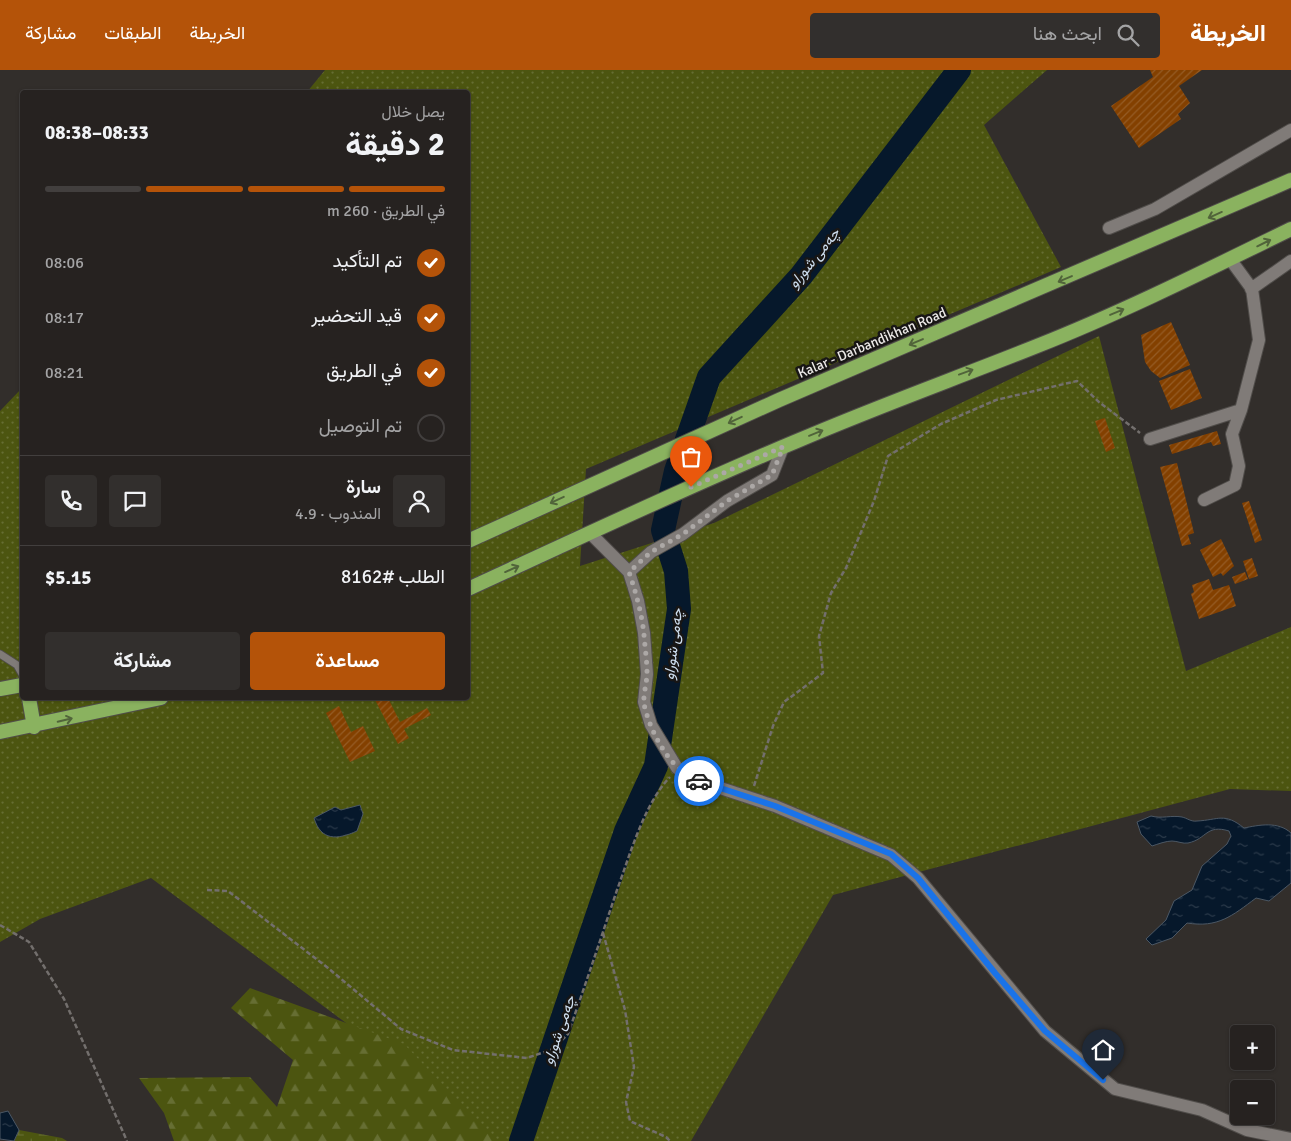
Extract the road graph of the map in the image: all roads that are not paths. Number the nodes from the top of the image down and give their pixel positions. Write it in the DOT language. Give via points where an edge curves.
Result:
graph roads {
  1 [pos="1291,130"];
  2 [pos="1291,180"];
  3 [pos="1109,228"];
  4 [pos="1291,230"];
  5 [pos="1230,259"];
  6 [pos="1291,260"];
  7 [pos="1252,289"];
  8 [pos="1241,410"];
  9 [pos="1150,439"];
  10 [pos="783,447"];
  11 [pos="1204,500"];
  12 [pos="590,533"];
  13 [pos="470,540"];
  14 [pos="629,572"];
  15 [pos="470,588"];
  16 [pos="0,654"];
  17 [pos="20,671"];
  18 [pos="20,685"];
  19 [pos="0,688"];
  20 [pos="29,700"];
  21 [pos="152,700"];
  22 [pos="34,727"];
  23 [pos="0,732"];
  24 [pos="1291,1139"];
  1 -- 3 [label="street" via="1155,209"];
  2 -- 13 [label="highway, Kalar - Darbandikhan Road, one-way" via="779,400"];
  5 -- 4 [label="highway, one-way"];
  5 -- 7 [label="street"];
  10 -- 5 [label="highway, one-way" via="1037,346"];
  6 -- 7 [label="street"];
  7 -- 8 [label="street" via="1259,340"];
  8 -- 9 [label="street"];
  8 -- 11 [label="street" via="1232,434 1240,466 1235,485"];
  10 -- 12 [label="highway"];
  10 -- 14 [label="street" via="772,475 651,552"];
  12 -- 14 [label="street"];
  15 -- 12 [label="highway, one-way"];
  14 -- 24 [label="street" via="644,633 647,674 644,702 650,724 677,768 690,778 750,798 891,854 918,878 1045,1031 1115,1089 1202,1110 1247,1130"];
  16 -- 17 [label="lane"];
  18 -- 19 [label="highway"];
  20 -- 22 [label="highway"];
  22 -- 21 [label="highway, one-way"];
  22 -- 23 [label="highway"];
}
